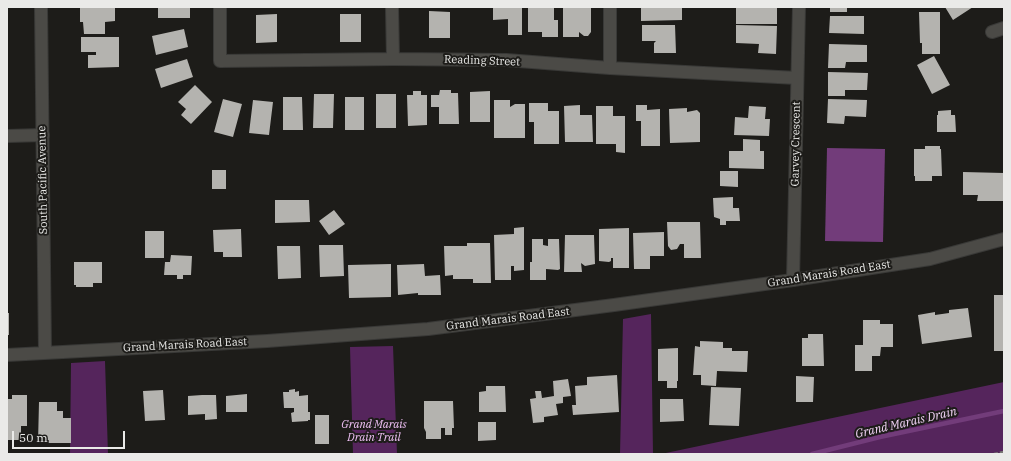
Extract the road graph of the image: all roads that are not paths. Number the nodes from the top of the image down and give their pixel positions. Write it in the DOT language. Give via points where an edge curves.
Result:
graph roads {
  1 [pos="42,7"];
  2 [pos="220,7"];
  3 [pos="392,7"];
  4 [pos="610,7"];
  5 [pos="799,7"];
  6 [pos="1004,28"];
  7 [pos="992,32"];
  8 [pos="393,59"];
  9 [pos="610,68"];
  10 [pos="797,78"];
  11 [pos="43,135"];
  12 [pos="7,136"];
  13 [pos="1004,240"];
  14 [pos="793,280"];
  15 [pos="46,352"];
  16 [pos="7,355"];
  1 -- 11 [label="street, South Pacific Avenue"];
  2 -- 8 [label="street, Reading Street" via="220,61"];
  3 -- 8 [label="street"];
  4 -- 9 [label="street"];
  5 -- 10 [label="street, Garvey Crescent"];
  6 -- 7 [label="street"];
  8 -- 9 [label="street, Reading Street" via="506,60"];
  9 -- 10 [label="street, Reading Street"];
  10 -- 14 [label="street, Garvey Crescent"];
  11 -- 12 [label="street"];
  11 -- 15 [label="street, South Pacific Avenue"];
  13 -- 14 [label="street, Grand Marais Road East" via="930,258"];
  14 -- 15 [label="street, Grand Marais Road East" via="428,329 267,341"];
  15 -- 16 [label="street, Grand Marais Road East"];
}
